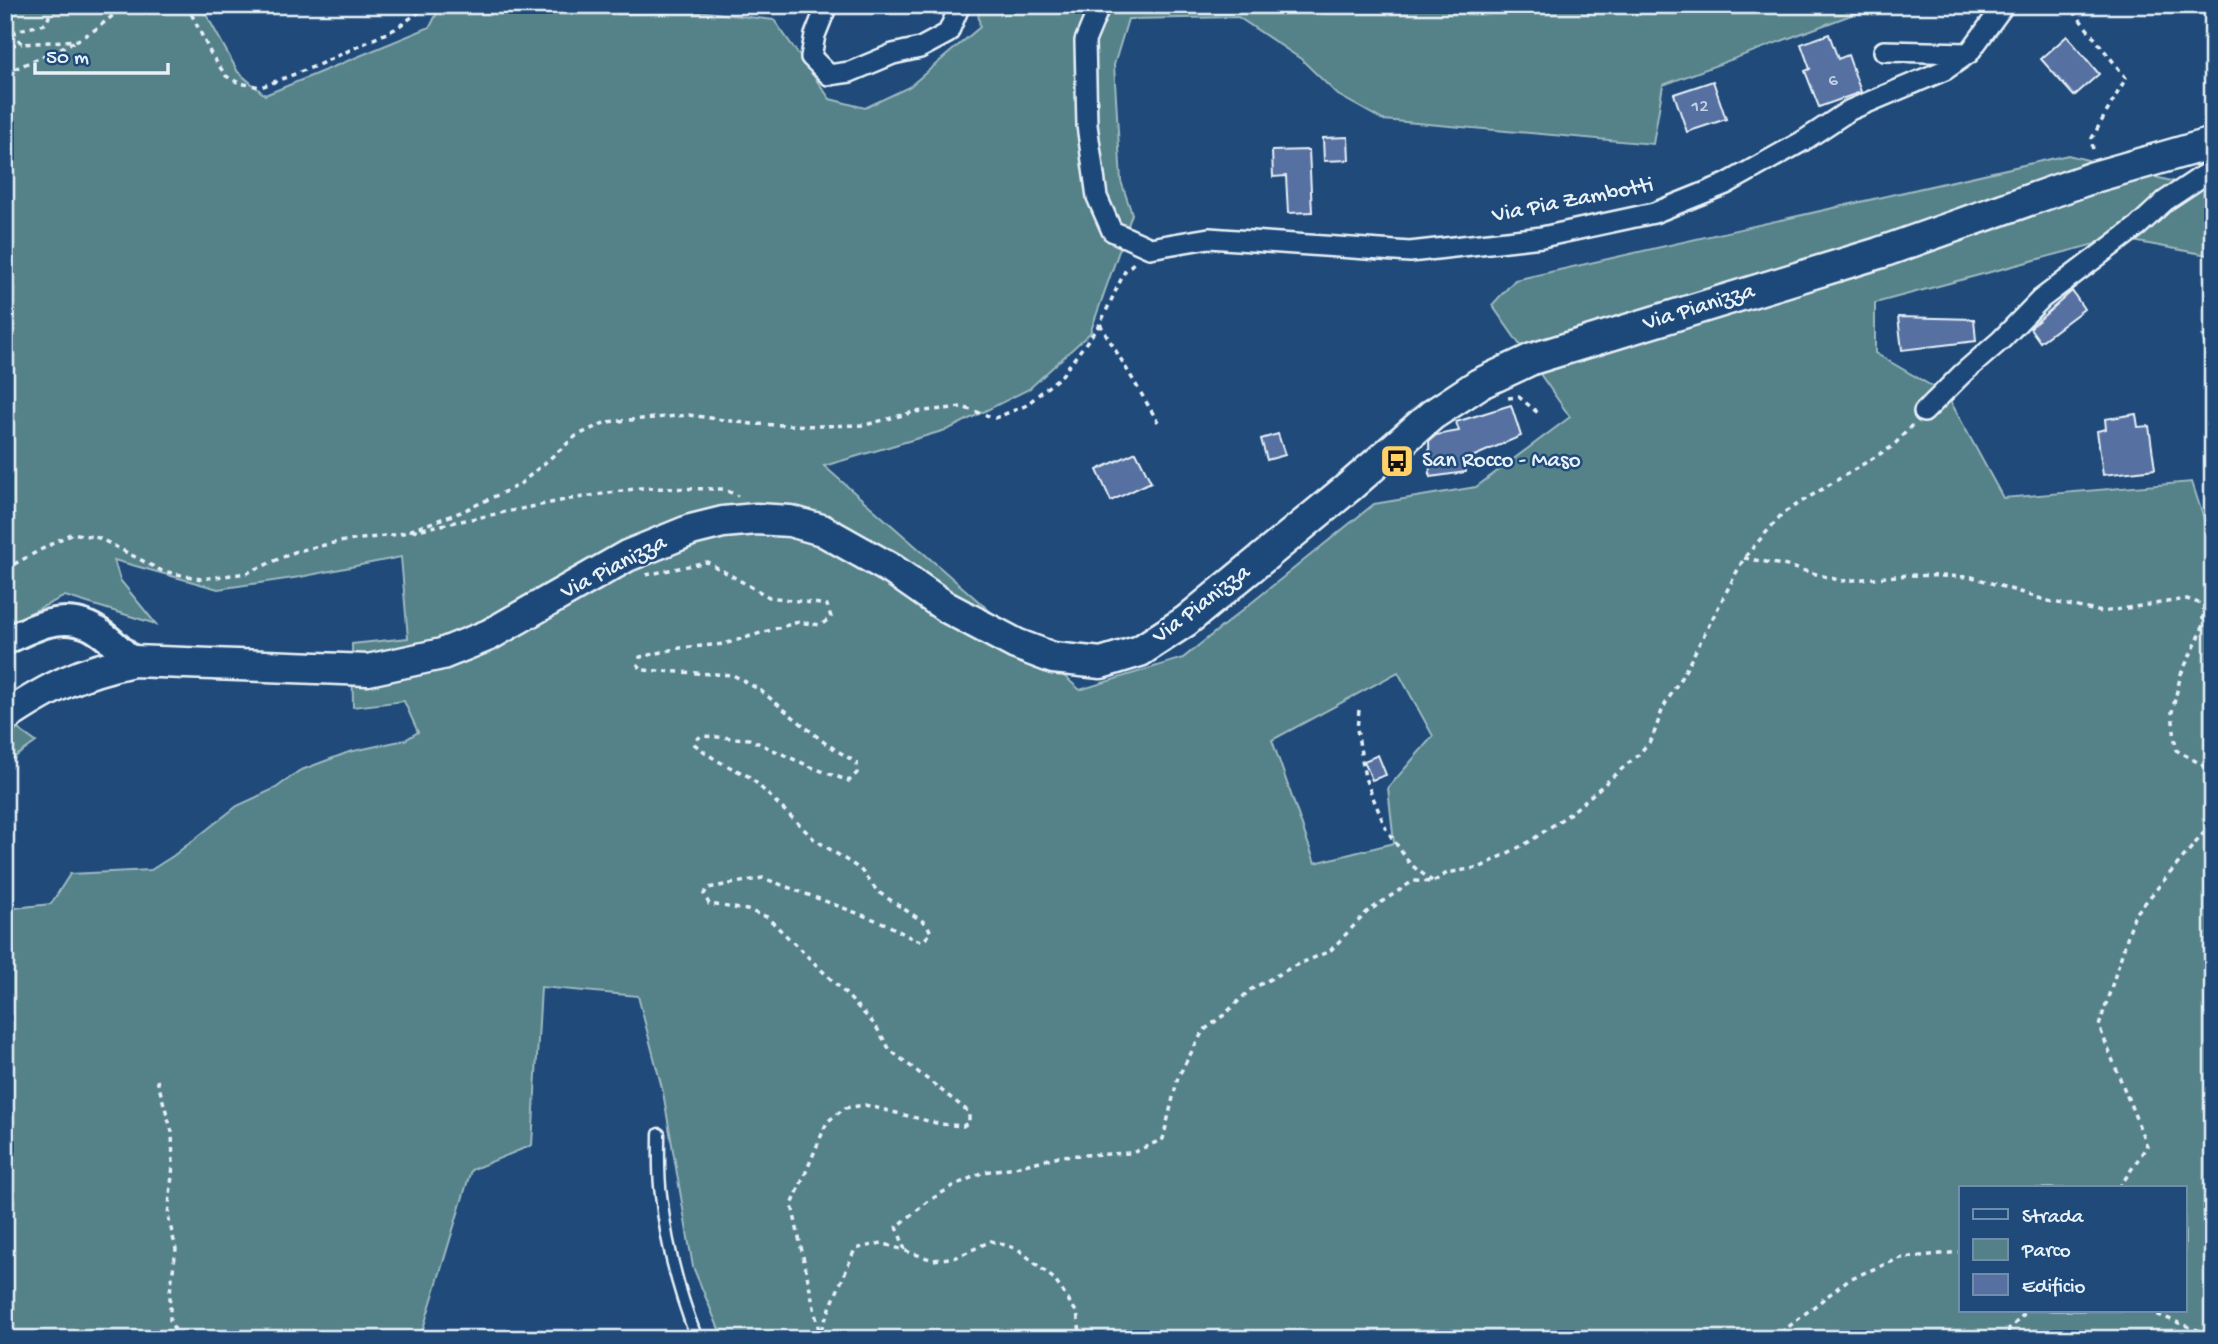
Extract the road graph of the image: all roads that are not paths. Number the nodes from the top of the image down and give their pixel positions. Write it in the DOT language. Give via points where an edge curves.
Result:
graph roads {
  1 [pos="827,5"];
  2 [pos="960,5"];
  3 [pos="1100,5"];
  4 [pos="2004,5"];
  5 [pos="1884,51"];
  6 [pos="1969,53"];
  7 [pos="2213,143"];
  8 [pos="2213,169"];
  9 [pos="1924,412"];
  10 [pos="5,641"];
  11 [pos="133,661"];
  12 [pos="5,717"];
  13 [pos="659,1134"];
  14 [pos="697,1339"];
  1 -- 2 [label="street" via="811,57 829,75 850,72 948,33"];
  3 -- 6 [label="street, Via Pia Zambotti" via="1085,41 1087,125 1097,197 1112,231 1150,248 1209,238 1410,252 1542,237 1654,213 1726,184 1850,110 1945,71"];
  4 -- 6 [label="street, Via Pia Zambotti"];
  5 -- 6 [label="street"];
  7 -- 11 [label="main road, Via Pianizza" via="2094,177 1879,253 1532,359 1479,384 1432,415 1186,621 1140,651 1101,663 1053,658 1016,644 821,530 790,521 756,519 691,530 627,556 489,635 442,654 368,670"];
  8 -- 9 [label="street" via="2041,299"];
  10 -- 11 [label="street" via="62,620 90,627"];
  11 -- 12 [label="main road, Via Pianizza" via="66,680"];
  13 -- 14 [label="lane" via="660,1194 670,1253"];
}
